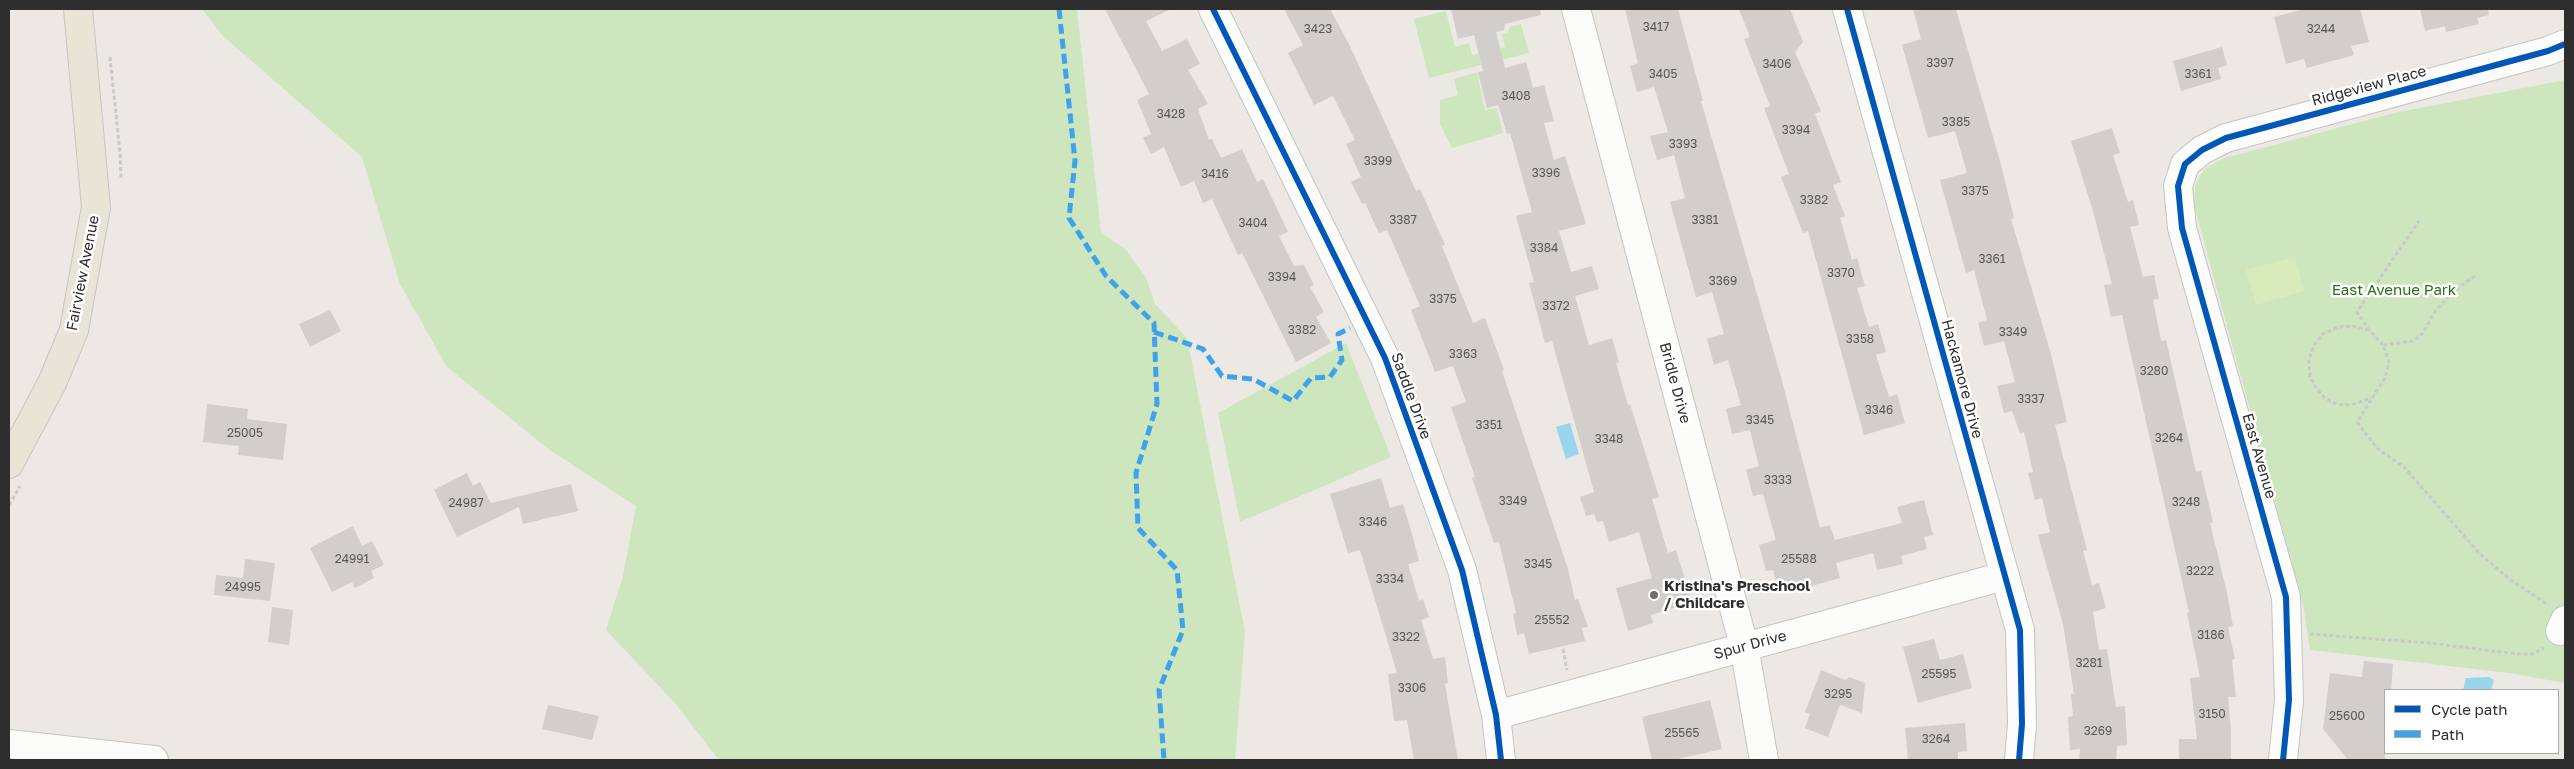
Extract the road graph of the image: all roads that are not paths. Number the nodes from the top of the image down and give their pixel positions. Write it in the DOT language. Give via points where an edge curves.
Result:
graph roads {
  1 [pos="78,9"];
  2 [pos="1212,9"];
  3 [pos="1576,9"];
  4 [pos="1847,9"];
  5 [pos="2565,44"];
  6 [pos="2185,164"];
  7 [pos="9,464"];
  8 [pos="2004,576"];
  9 [pos="1744,646"];
  10 [pos="1496,715"];
  11 [pos="9,744"];
  12 [pos="154,760"];
  13 [pos="1501,760"];
  14 [pos="1764,760"];
  15 [pos="2019,760"];
  16 [pos="2283,760"];
  1 -- 7 [label="main road, Fairview Avenue" via="96,207 74,330 52,383"];
  2 -- 10 [label="street, Saddle Drive" via="1385,358 1462,570"];
  3 -- 9 [label="street, Bridle Drive"];
  4 -- 8 [label="street, Hackamore Drive"];
  5 -- 6 [label="street, Ridgeview Place" via="2226,138 2202,150"];
  6 -- 16 [label="street, East Avenue" via="2178,186 2182,228 2286,597 2289,700"];
  8 -- 9 [label="street, Spur Drive"];
  8 -- 15 [label="street, Hackamore Drive" via="2020,630 2022,724"];
  9 -- 10 [label="street, Spur Drive"];
  9 -- 14 [label="street, Bridle Drive"];
  10 -- 13 [label="street, Saddle Drive"];
  11 -- 12 [label="street"];
}
